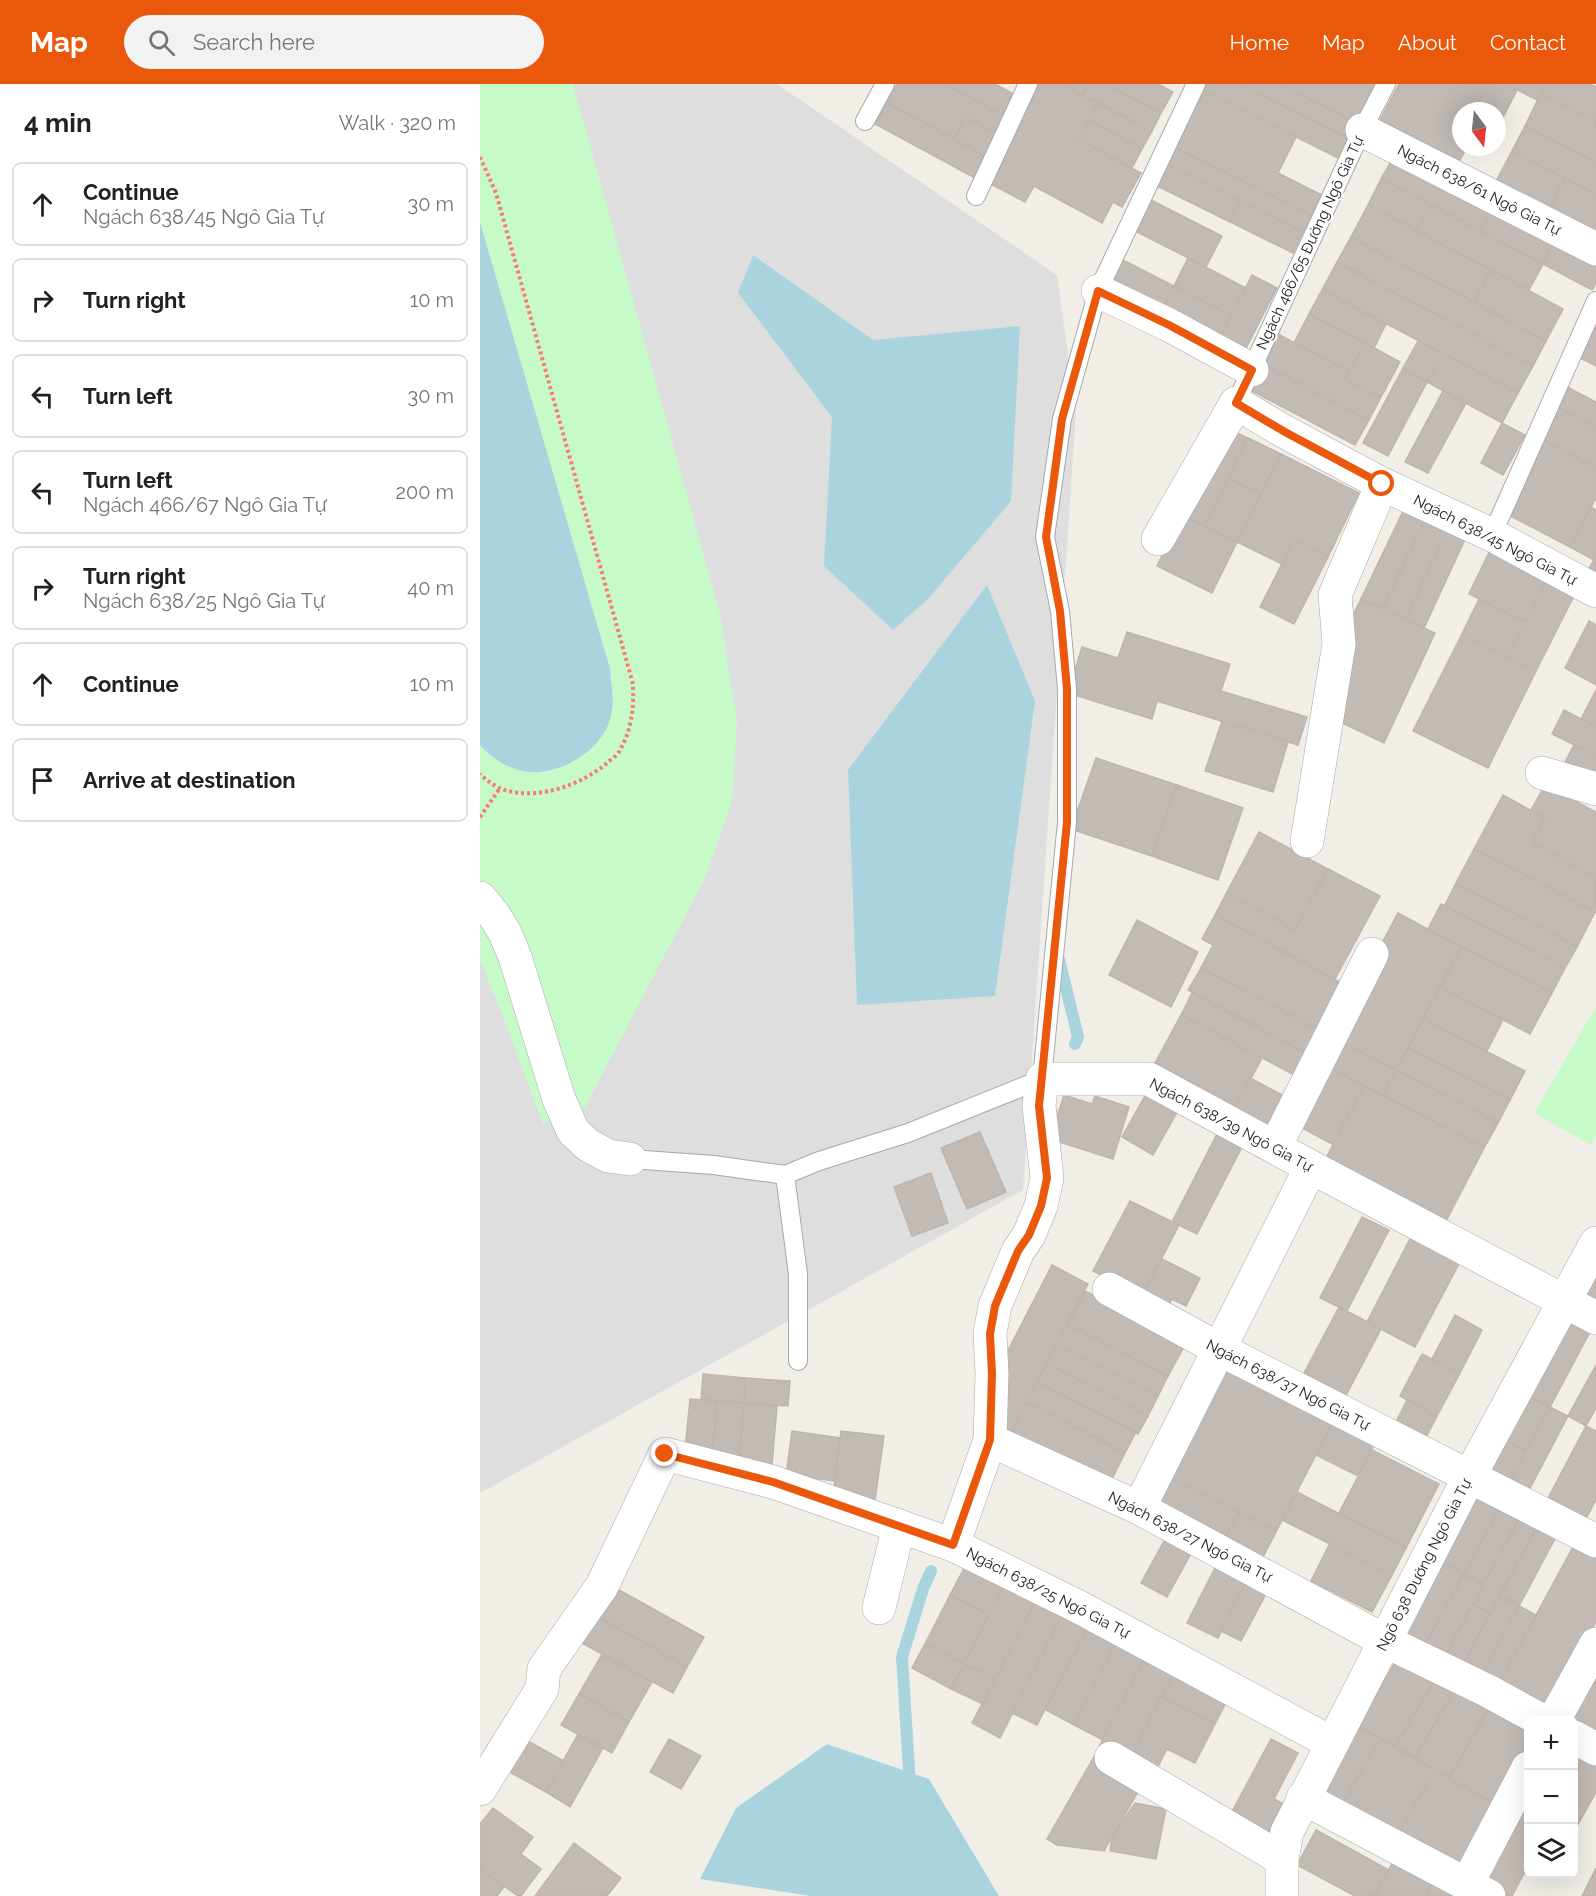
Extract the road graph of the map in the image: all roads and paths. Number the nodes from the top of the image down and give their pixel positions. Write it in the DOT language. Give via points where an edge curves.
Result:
graph roads {
  1 [pos="885,84"];
  2 [pos="1028,84"];
  3 [pos="1196,84"];
  4 [pos="1386,84"];
  5 [pos="865,122"];
  6 [pos="1362,130"];
  7 [pos="480,157"];
  8 [pos="976,196"];
  9 [pos="1596,249"];
  10 [pos="1098,291"];
  11 [pos="1596,301"];
  12 [pos="1252,370"];
  13 [pos="1236,403"];
  14 [pos="1382,484"];
  15 [pos="1492,535"];
  16 [pos="1158,539"];
  17 [pos="1596,591"];
  18 [pos="1542,773"];
  19 [pos="480,774"];
  20 [pos="500,788"];
  21 [pos="1596,789"];
  22 [pos="480,817"];
  23 [pos="1307,841"];
  24 [pos="480,898"];
  25 [pos="1372,954"];
  26 [pos="1042,1079"];
  27 [pos="1275,1147"];
  28 [pos="630,1158"];
  29 [pos="1311,1167"];
  30 [pos="785,1174"];
  31 [pos="1596,1243"];
  32 [pos="1109,1289"];
  33 [pos="1566,1301"];
  34 [pos="1596,1318"];
  35 [pos="1218,1349"];
  36 [pos="798,1361"];
  37 [pos="990,1440"];
  38 [pos="1469,1477"];
  39 [pos="1139,1508"];
  40 [pos="898,1526"];
  41 [pos="1596,1541"];
  42 [pos="953,1545"];
  43 [pos="879,1608"];
  44 [pos="1385,1641"];
  45 [pos="1596,1644"];
  46 [pos="1534,1716"];
  47 [pos="1556,1716"];
  48 [pos="1578,1739"];
  49 [pos="1332,1743"];
  50 [pos="1596,1749"];
  51 [pos="1111,1758"];
  52 [pos="1527,1770"];
  53 [pos="480,1789"];
  54 [pos="1303,1798"];
  55 [pos="1282,1859"];
  56 [pos="1478,1890"];
  57 [pos="1282,1896"];
  1 -- 5 [label="lane"];
  2 -- 8 [label="lane"];
  3 -- 10 [label="lane"];
  4 -- 6 [label="lane, Ngách 466/65 Đường Ngô Gia Tự"];
  6 -- 9 [label="street, Ngách 638/61 Ngô Gia Tự"];
  6 -- 12 [label="lane, Ngách 466/65 Đường Ngô Gia Tự"];
  7 -- 20 [label="path" via="495,193 633,684 629,731 618,753 599,770 555,789 531,792"];
  10 -- 12 [label="street"];
  10 -- 26 [label="lane" via="1062,419 1046,537 1060,611 1067,689 1067,822"];
  11 -- 15 [label="lane"];
  12 -- 13 [label="lane, Ngách 466/65 Đường Ngô Gia Tự"];
  13 -- 14 [label="street, Ngách 638/45 Ngô Gia Tự"];
  13 -- 16 [label="street"];
  14 -- 15 [label="street, Ngách 638/45 Ngô Gia Tự"];
  14 -- 23 [label="street" via="1335,595 1339,644"];
  15 -- 17 [label="street, Ngách 638/45 Ngô Gia Tự"];
  18 -- 21 [label="street"];
  19 -- 20 [label="path"];
  20 -- 22 [label="path"];
  24 -- 28 [label="street" via="505,933 515,957 559,1099 573,1131 608,1156"];
  25 -- 27 [label="street"];
  26 -- 27 [label="street, Ngách 638/39 Ngô Gia Tự" via="1149,1079"];
  26 -- 30 [label="lane, Ngách 638/39 Ngô Gia Tự" via="908,1133"];
  26 -- 37 [label="street" via="1039,1106 1047,1178 1041,1206 995,1306 990,1334"];
  27 -- 29 [label="street, Ngách 638/39 Ngô Gia Tự"];
  28 -- 30 [label="lane, Ngách 638/39 Ngô Gia Tự"];
  29 -- 33 [label="street, Ngách 638/39 Ngô Gia Tự"];
  29 -- 35 [label="street"];
  30 -- 36 [label="lane" via="798,1274"];
  31 -- 33 [label="street, Ngõ 638 Đường Ngô Gia Tự"];
  32 -- 35 [label="street, Ngách 638/37 Ngô Gia Tự"];
  33 -- 34 [label="street, Ngách 638/39 Ngô Gia Tự"];
  33 -- 38 [label="street, Ngõ 638 Đường Ngô Gia Tự"];
  35 -- 38 [label="street, Ngách 638/37 Ngô Gia Tự"];
  35 -- 39 [label="street"];
  37 -- 39 [label="street, Ngách 638/27 Ngô Gia Tự"];
  37 -- 42 [label="street"];
  38 -- 41 [label="street, Ngách 638/37 Ngô Gia Tự"];
  38 -- 44 [label="street, Ngõ 638 Đường Ngô Gia Tự"];
  39 -- 44 [label="street, Ngách 638/27 Ngô Gia Tự"];
  40 -- 42 [label="street, Ngách 638/25 Ngô Gia Tự"];
  40 -- 43 [label="street"];
  40 -- 53 [label="street, Ngách 638/25 Ngô Gia Tự" via="773,1482 665,1454 602,1586 544,1669 542,1689"];
  42 -- 49 [label="street, Ngách 638/25 Ngô Gia Tự" via="1077,1606"];
  44 -- 46 [label="street, Ngách 638/27 Ngô Gia Tự"];
  44 -- 49 [label="street, Ngõ 638 Đường Ngô Gia Tự"];
  45 -- 47 [label="street"];
  48 -- 50 [label="street"];
  49 -- 54 [label="street, Ngõ 638 Đường Ngô Gia Tự"];
  51 -- 55 [label="street"];
  52 -- 56 [label="street"];
  54 -- 55 [label="street, Ngõ 638 Đường Ngô Gia Tự" via="1287,1832"];
  54 -- 56 [label="street"];
  55 -- 57 [label="street, Ngõ 638 Đường Ngô Gia Tự"];
}
